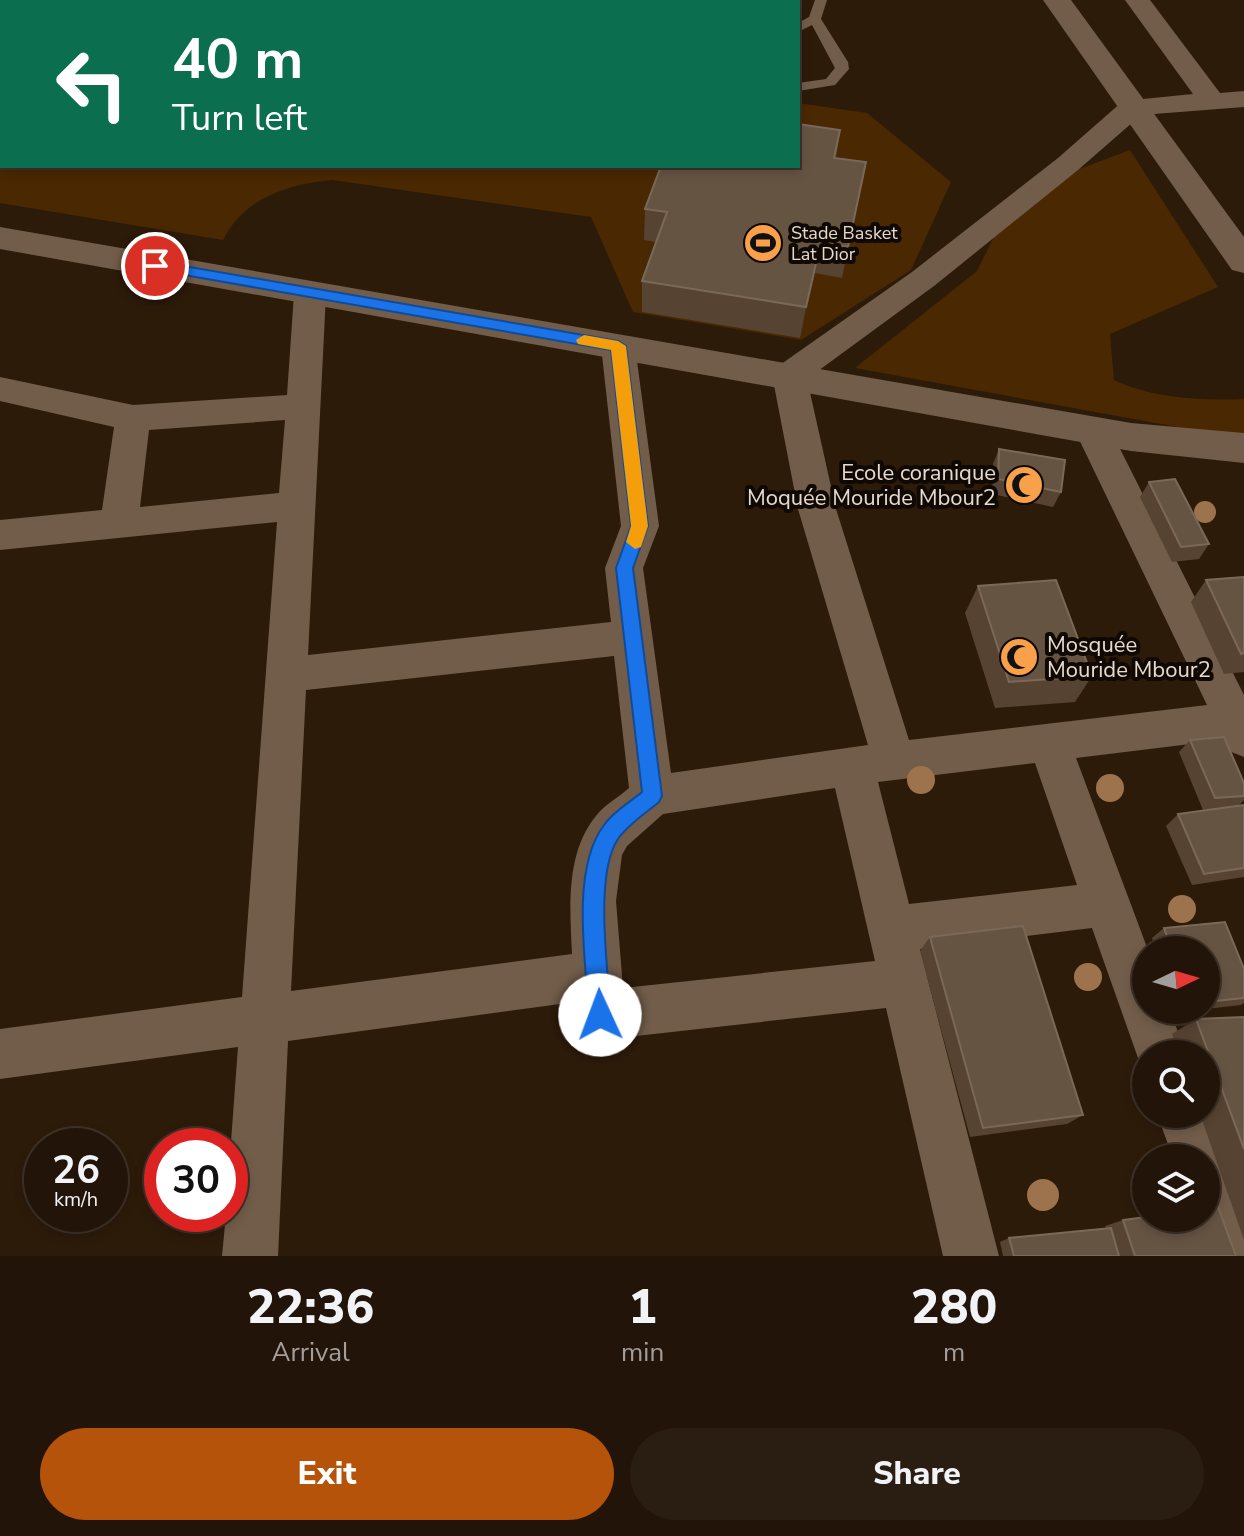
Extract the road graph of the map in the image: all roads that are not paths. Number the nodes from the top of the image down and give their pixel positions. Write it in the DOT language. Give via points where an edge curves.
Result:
graph roads {
  1 [pos="821,0"];
  2 [pos="1057,0"];
  3 [pos="1137,0"];
  4 [pos="815,19"];
  5 [pos="800,27"];
  6 [pos="800,87"];
  7 [pos="1244,99"];
  8 [pos="1212,101"];
  9 [pos="1133,107"];
  10 [pos="0,238"];
  11 [pos="1244,262"];
  12 [pos="310,294"];
  13 [pos="618,346"];
  14 [pos="789,375"];
  15 [pos="0,389"];
  16 [pos="303,406"];
  17 [pos="133,418"];
  18 [pos="1093,431"];
  19 [pos="1244,448"];
  20 [pos="296,506"];
  21 [pos="119,523"];
  22 [pos="0,535"];
  23 [pos="631,637"];
  24 [pos="286,675"];
  25 [pos="1240,729"];
  26 [pos="1049,742"];
  27 [pos="873,764"];
  28 [pos="652,796"];
  29 [pos="1107,904"];
  30 [pos="891,929"];
  31 [pos="598,975"];
  32 [pos="902,982"];
  33 [pos="265,1018"];
  34 [pos="1156,1040"];
  35 [pos="0,1054"];
  36 [pos="1220,1217"];
  37 [pos="250,1256"];
  38 [pos="971,1256"];
  39 [pos="1234,1256"];
  1 -- 4 [label="lane"];
  2 -- 9 [label="street"];
  3 -- 8 [label="street"];
  4 -- 5 [label="lane"];
  4 -- 6 [label="lane" via="842,69 830,82"];
  7 -- 8 [label="street"];
  8 -- 9 [label="street"];
  9 -- 11 [label="street"];
  9 -- 14 [label="street" via="923,279"];
  10 -- 12 [label="street"];
  12 -- 13 [label="street"];
  12 -- 16 [label="street"];
  13 -- 14 [label="street"];
  13 -- 23 [label="street" via="640,526 624,568"];
  14 -- 18 [label="street"];
  14 -- 27 [label="street"];
  15 -- 17 [label="street"];
  16 -- 17 [label="street"];
  16 -- 20 [label="street"];
  17 -- 21 [label="street"];
  18 -- 19 [label="street"];
  18 -- 25 [label="street"];
  20 -- 21 [label="street"];
  20 -- 24 [label="street"];
  21 -- 22 [label="street"];
  23 -- 24 [label="street"];
  23 -- 28 [label="street"];
  24 -- 33 [label="street"];
  25 -- 26 [label="street"];
  26 -- 27 [label="street"];
  26 -- 29 [label="street"];
  27 -- 28 [label="street"];
  27 -- 30 [label="street"];
  28 -- 31 [label="street" via="611,831 600,853 593,901"];
  29 -- 30 [label="street"];
  29 -- 34 [label="street"];
  30 -- 32 [label="street"];
  31 -- 32 [label="street" via="600,1015"];
  31 -- 33 [label="street"];
  32 -- 38 [label="street"];
  33 -- 35 [label="street"];
  33 -- 37 [label="street"];
  36 -- 39 [label="street"];
}
